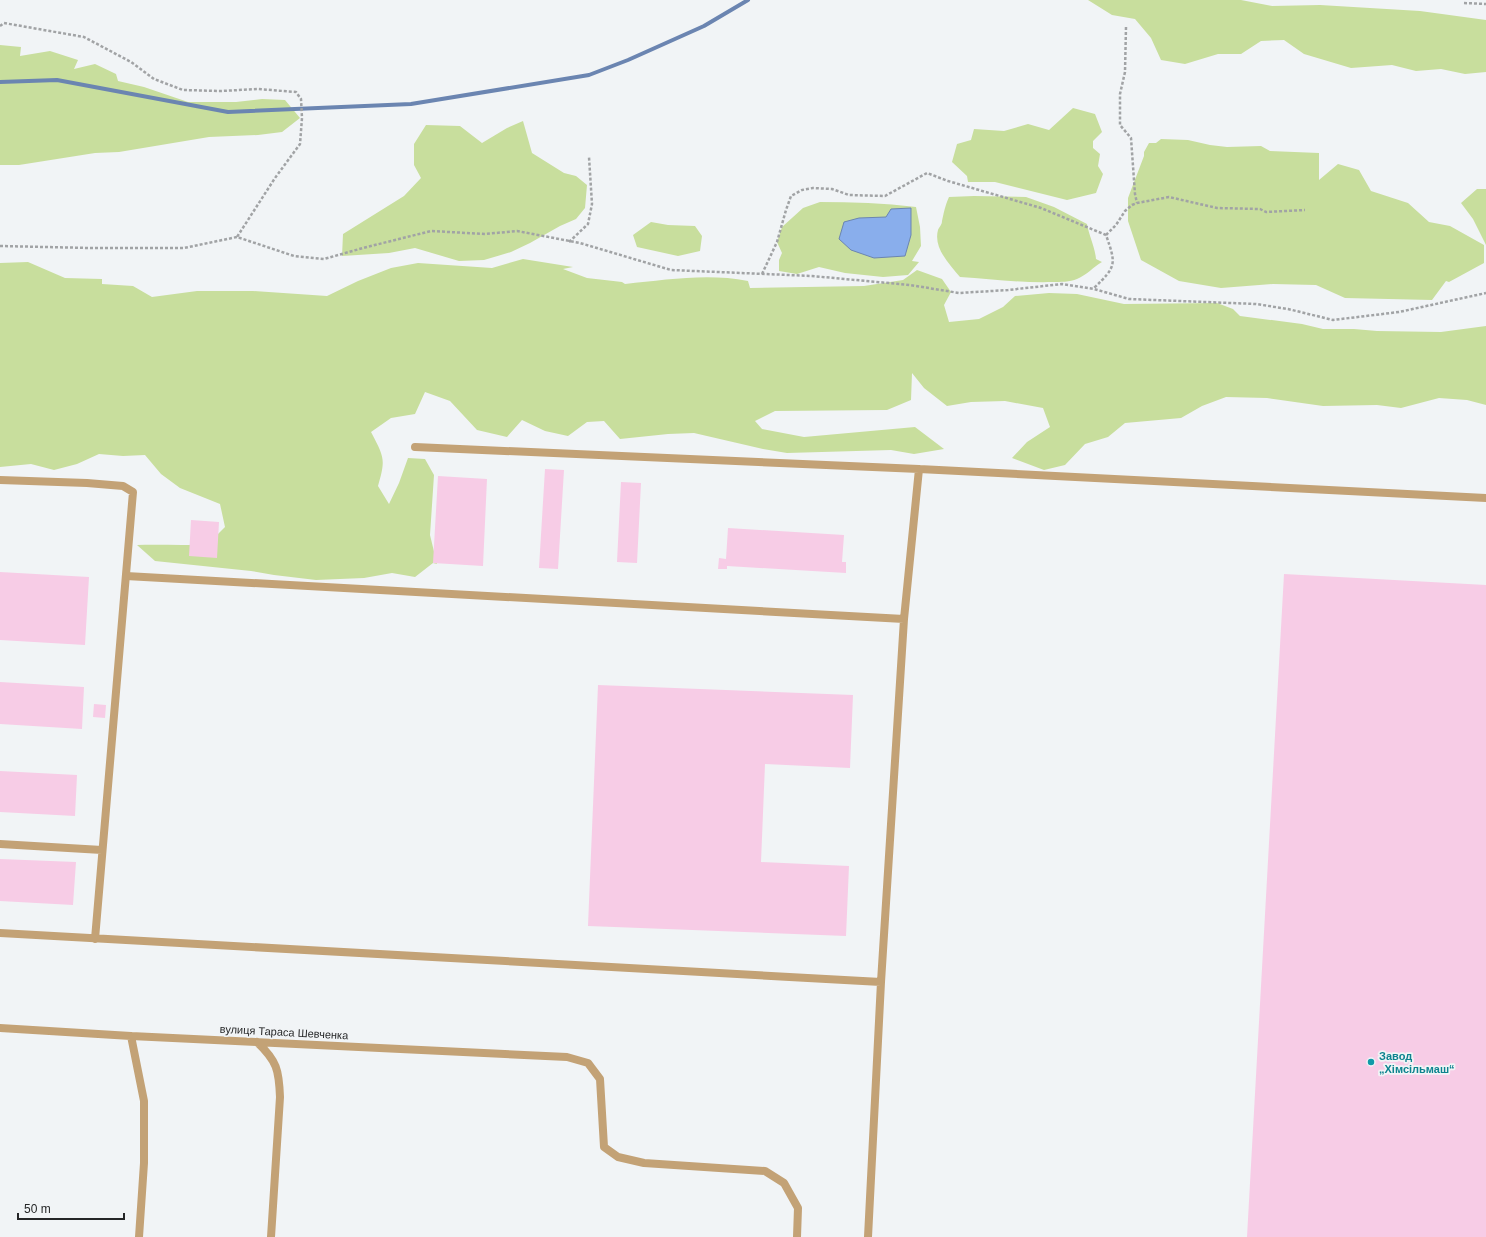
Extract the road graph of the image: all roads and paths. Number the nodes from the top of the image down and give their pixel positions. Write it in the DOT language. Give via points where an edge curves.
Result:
graph roads {
  1 [pos="1464,3"];
  2 [pos="1486,4"];
  3 [pos="0,26"];
  4 [pos="1126,27"];
  5 [pos="589,157"];
  6 [pos="1137,203"];
  7 [pos="1305,210"];
  8 [pos="1106,235"];
  9 [pos="237,237"];
  10 [pos="569,242"];
  11 [pos="0,246"];
  12 [pos="762,274"];
  13 [pos="1094,289"];
  14 [pos="1486,293"];
  15 [pos="415,447"];
  16 [pos="919,470"];
  17 [pos="0,480"];
  18 [pos="1486,498"];
  19 [pos="126,576"];
  20 [pos="904,619"];
  21 [pos="0,844"];
  22 [pos="102,850"];
  23 [pos="0,933"];
  24 [pos="95,939"];
  25 [pos="881,982"];
  26 [pos="0,1028"];
  27 [pos="131,1036"];
  28 [pos="257,1042"];
  29 [pos="139,1237"];
  30 [pos="271,1237"];
  31 [pos="797,1237"];
  32 [pos="868,1237"];
  1 -- 2 [label="path"];
  3 -- 9 [label="path" via="4,23 84,37 131,62 154,79 183,90 258,89 296,92 301,98 300,144"];
  4 -- 6 [label="path" via="1120,125 1131,138"];
  5 -- 10 [label="path" via="592,204 588,224"];
  6 -- 7 [label="path" via="1169,196 1217,208 1260,209 1266,212"];
  6 -- 8 [label="path" via="1125,211"];
  8 -- 12 [label="path" via="1041,208 948,181 927,172 885,196 849,196 832,189 813,188 791,196 777,242"];
  8 -- 13 [label="path" via="1114,258 1109,274"];
  9 -- 10 [label="path" via="294,256 324,258 431,231 484,234 517,231"];
  9 -- 11 [label="path" via="184,248"];
  10 -- 12 [label="path" via="671,270"];
  12 -- 13 [label="path" via="887,283 959,293 1062,284"];
  13 -- 14 [label="path" via="1129,299 1256,304 1333,320 1399,312"];
  15 -- 16 [label="lane"];
  16 -- 18 [label="lane"];
  16 -- 20 [label="lane"];
  17 -- 19 [label="lane" via="123,486 133,492"];
  19 -- 20 [label="lane"];
  19 -- 22 [label="lane"];
  20 -- 25 [label="lane"];
  21 -- 22 [label="lane"];
  22 -- 24 [label="lane"];
  23 -- 24 [label="lane"];
  24 -- 25 [label="lane"];
  25 -- 32 [label="lane"];
  26 -- 27 [label="lane, вулиця Тараса Шевченка"];
  27 -- 28 [label="lane, вулиця Тараса Шевченка"];
  27 -- 29 [label="lane" via="144,1101 144,1163"];
  28 -- 30 [label="lane" via="270,1054 279,1079"];
  28 -- 31 [label="lane, вулиця Тараса Шевченка" via="567,1057 588,1063 600,1079 604,1147 618,1157 644,1163 765,1171 784,1183 798,1208"];
}
